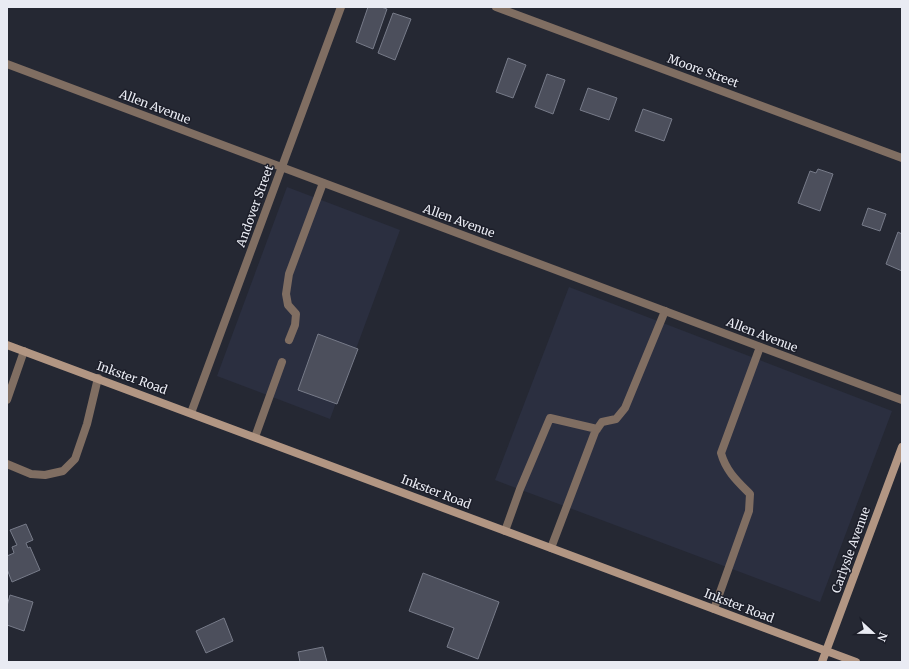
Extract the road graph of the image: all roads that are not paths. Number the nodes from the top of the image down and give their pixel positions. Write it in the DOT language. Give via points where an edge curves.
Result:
graph roads {
  1 [pos="341,7"];
  2 [pos="496,7"];
  3 [pos="7,64"];
  4 [pos="902,158"];
  5 [pos="282,168"];
  6 [pos="322,183"];
  7 [pos="665,311"];
  8 [pos="289,340"];
  9 [pos="7,344"];
  10 [pos="760,347"];
  11 [pos="24,351"];
  12 [pos="282,362"];
  13 [pos="98,378"];
  14 [pos="7,400"];
  15 [pos="902,400"];
  16 [pos="191,413"];
  17 [pos="597,429"];
  18 [pos="255,437"];
  19 [pos="902,447"];
  20 [pos="7,464"];
  21 [pos="505,531"];
  22 [pos="551,548"];
  23 [pos="714,609"];
  24 [pos="826,651"];
  25 [pos="822,662"];
  26 [pos="856,662"];
  1 -- 5 [label="street, Andover Street"];
  2 -- 4 [label="street, Moore Street"];
  3 -- 5 [label="street, Allen Avenue"];
  5 -- 6 [label="street, Allen Avenue"];
  5 -- 16 [label="street, Andover Street"];
  6 -- 7 [label="street, Allen Avenue"];
  6 -- 8 [label="street" via="289,274 286,294 288,305 296,314"];
  7 -- 10 [label="street, Allen Avenue"];
  7 -- 17 [label="street" via="625,408 616,419 602,422"];
  9 -- 11 [label="main road, Inkster Road"];
  10 -- 15 [label="street, Allen Avenue"];
  10 -- 23 [label="street" via="721,453 733,477 750,494 749,511"];
  11 -- 13 [label="main road, Inkster Road"];
  11 -- 14 [label="street"];
  12 -- 18 [label="street"];
  13 -- 16 [label="main road, Inkster Road"];
  13 -- 20 [label="street" via="75,459 63,471 45,475 31,474"];
  16 -- 18 [label="main road, Inkster Road"];
  17 -- 21 [label="street" via="550,418"];
  17 -- 22 [label="street"];
  18 -- 21 [label="main road, Inkster Road"];
  19 -- 24 [label="main road, Carlysle Avenue"];
  21 -- 22 [label="main road, Inkster Road"];
  22 -- 23 [label="main road, Inkster Road"];
  23 -- 24 [label="main road, Inkster Road"];
  24 -- 25 [label="main road, Carlysle Avenue"];
  24 -- 26 [label="main road, Inkster Road"];
}
